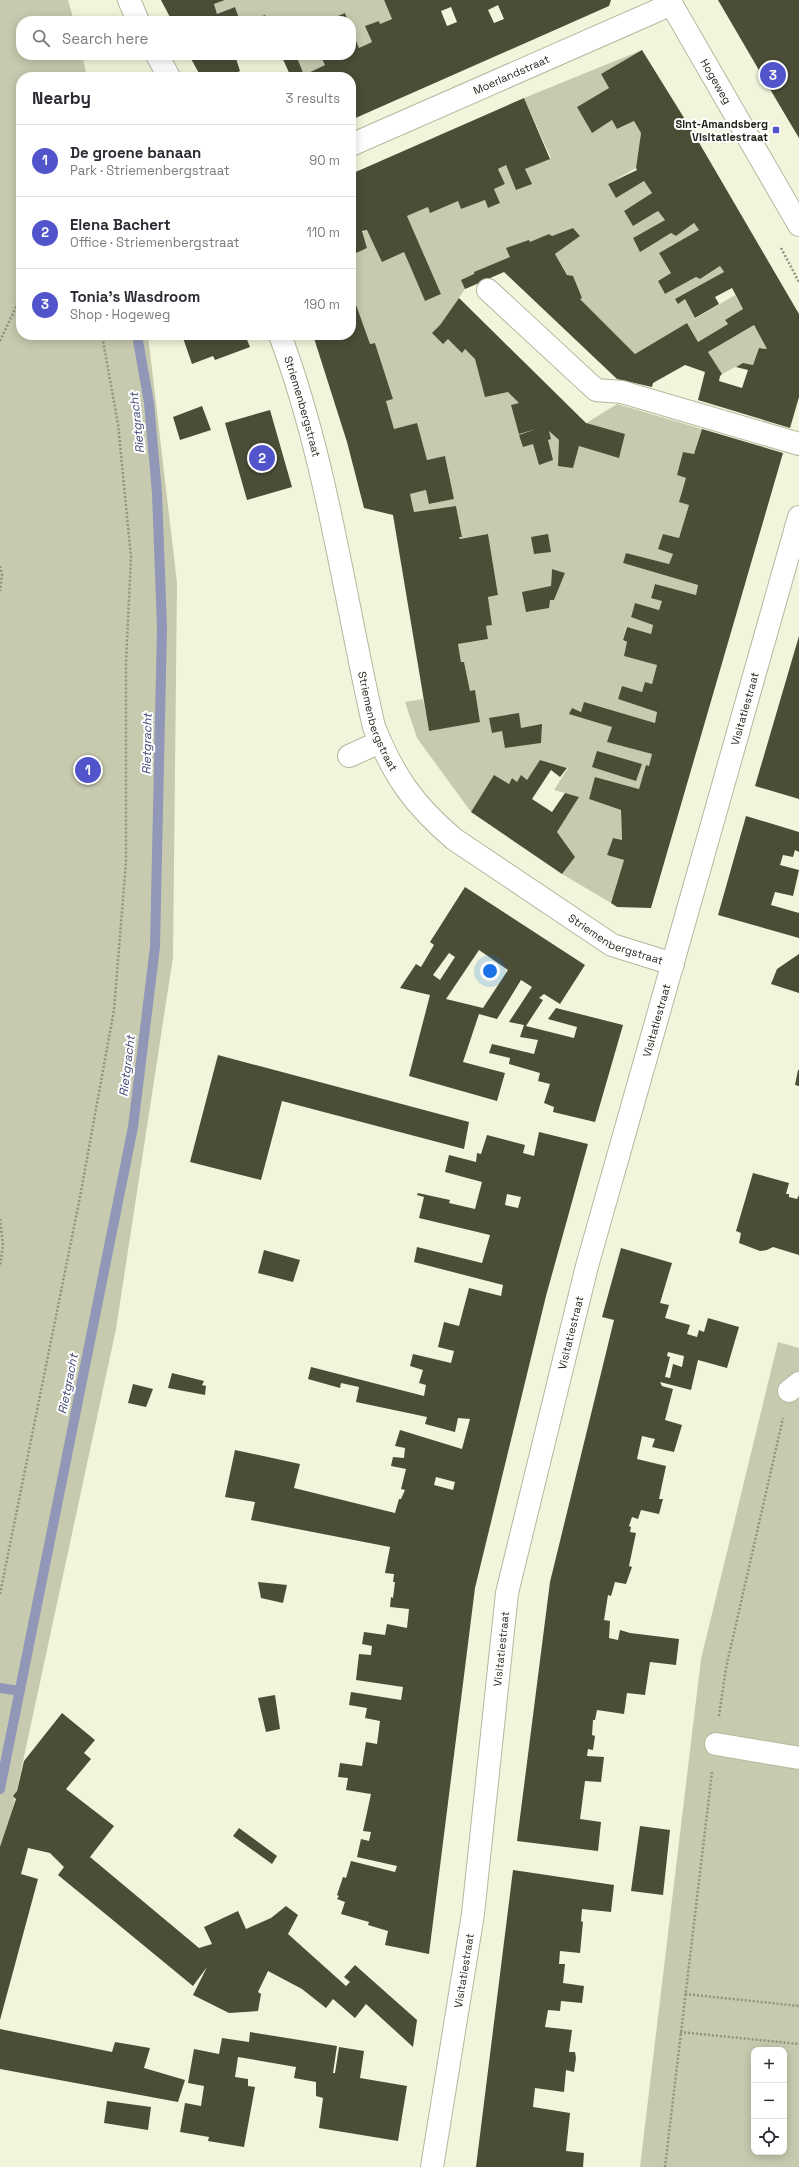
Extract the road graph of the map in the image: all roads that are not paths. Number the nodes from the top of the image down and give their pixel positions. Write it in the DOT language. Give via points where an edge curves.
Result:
graph roads {
  1 [pos="129,0"];
  2 [pos="670,2"];
  3 [pos="136,16"];
  4 [pos="160,60"];
  5 [pos="166,72"];
  6 [pos="356,143"];
  7 [pos="799,225"];
  8 [pos="488,290"];
  9 [pos="282,340"];
  10 [pos="799,444"];
  11 [pos="799,517"];
  12 [pos="380,742"];
  13 [pos="349,756"];
  14 [pos="674,964"];
  15 [pos="716,1744"];
  16 [pos="799,1758"];
  17 [pos="432,2167"];
  1 -- 3 [label="street"];
  2 -- 6 [label="street, Moerlandstraat"];
  2 -- 7 [label="street, Hogeweg"];
  4 -- 5 [label="street"];
  8 -- 10 [label="street" via="596,390 622,392"];
  9 -- 12 [label="street, Striemenbergstraat" via="326,490 363,677 374,727"];
  11 -- 14 [label="street, Visitatiestraat"];
  12 -- 13 [label="street"];
  12 -- 14 [label="street, Striemenbergstraat" via="387,760 407,792 430,819 454,839 612,945"];
  14 -- 17 [label="street, Visitatiestraat" via="587,1266 507,1593 473,1914"];
  15 -- 16 [label="street"];
}
